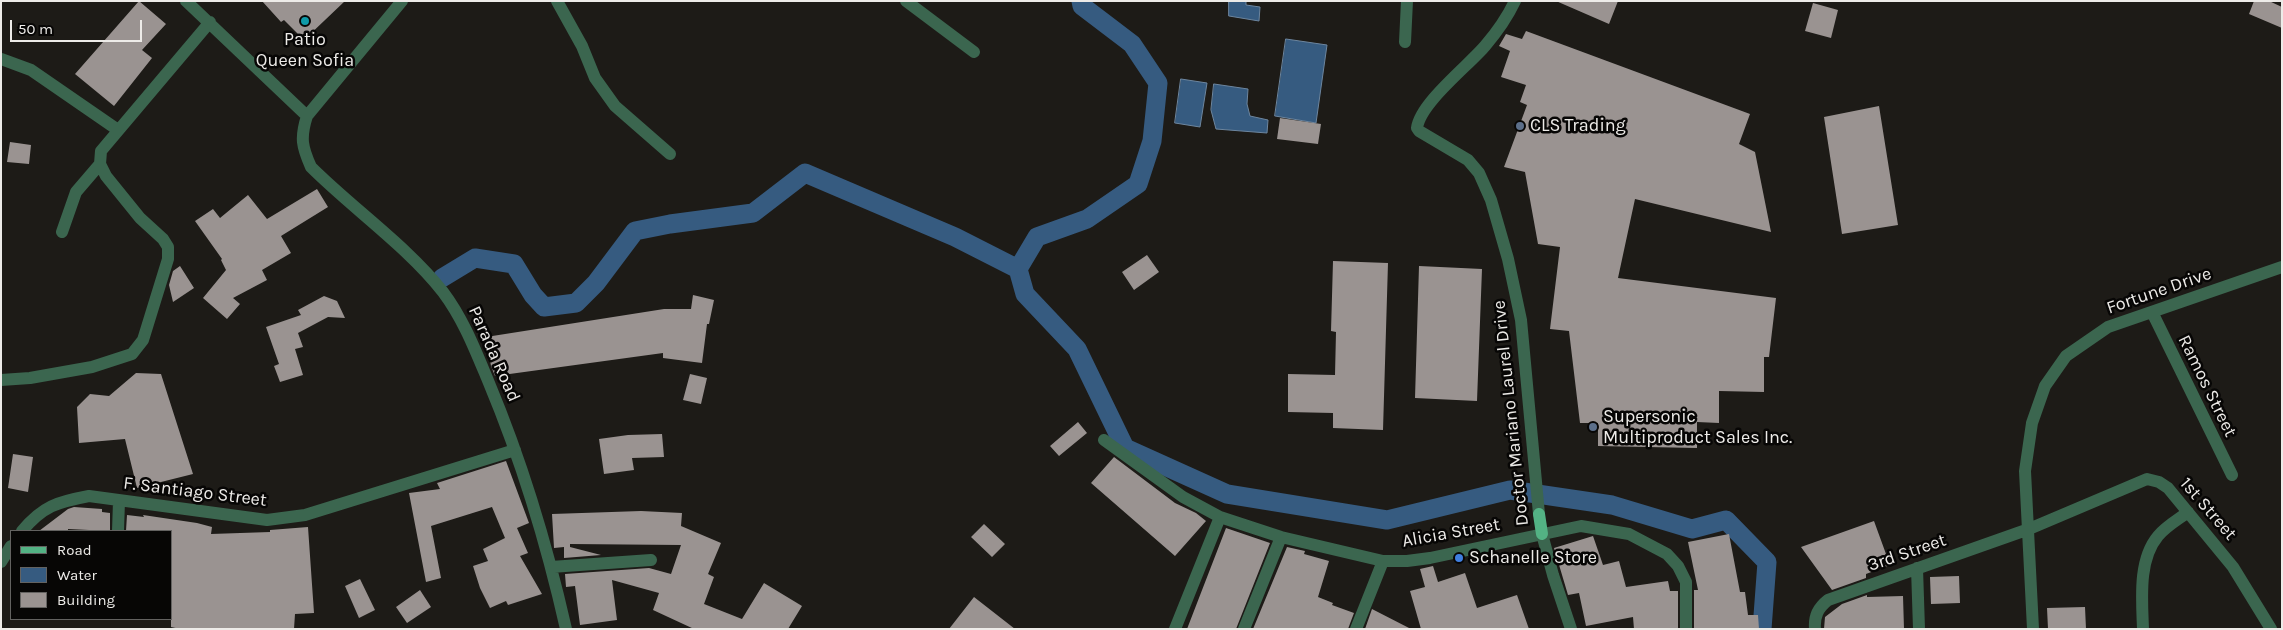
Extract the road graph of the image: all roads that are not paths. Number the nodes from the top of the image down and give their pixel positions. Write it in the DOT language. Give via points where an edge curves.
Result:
graph roads {
  1 [pos="186,1"];
  2 [pos="402,1"];
  3 [pos="557,1"];
  4 [pos="906,1"];
  5 [pos="1407,1"];
  6 [pos="1515,1"];
  7 [pos="210,22"];
  8 [pos="1405,42"];
  9 [pos="974,52"];
  10 [pos="1,59"];
  11 [pos="307,116"];
  12 [pos="118,130"];
  13 [pos="670,154"];
  14 [pos="100,164"];
  15 [pos="62,232"];
  16 [pos="2282,267"];
  17 [pos="2152,312"];
  18 [pos="1,380"];
  19 [pos="1104,440"];
  20 [pos="515,450"];
  21 [pos="2232,475"];
  22 [pos="119,501"];
  23 [pos="2188,512"];
  24 [pos="1539,514"];
  25 [pos="1220,517"];
  26 [pos="2029,529"];
  27 [pos="23,530"];
  28 [pos="118,530"];
  29 [pos="1542,534"];
  30 [pos="1281,537"];
  31 [pos="10,548"];
  32 [pos="650,560"];
  33 [pos="1383,561"];
  34 [pos="1,562"];
  35 [pos="551,568"];
  36 [pos="1916,568"];
  37 [pos="566,629"];
  38 [pos="1175,629"];
  39 [pos="1244,629"];
  40 [pos="1356,629"];
  41 [pos="1572,629"];
  42 [pos="1686,629"];
  43 [pos="1815,629"];
  44 [pos="1920,629"];
  45 [pos="2033,629"];
  46 [pos="2143,629"];
  47 [pos="2271,629"];
  1 -- 7 [label="street"];
  2 -- 11 [label="street"];
  3 -- 13 [label="street" via="582,46 595,78 610,99"];
  4 -- 9 [label="street"];
  5 -- 8 [label="street"];
  6 -- 24 [label="street, Doctor Mariano Laurel Drive" via="1505,21 1485,47 1434,98 1420,117 1417,128 1468,160 1479,173 1491,200 1521,320"];
  7 -- 11 [label="street"];
  7 -- 12 [label="street"];
  10 -- 12 [label="street" via="31,70"];
  11 -- 20 [label="street, Parada Road" via="302,141 311,167 442,290 459,315"];
  12 -- 14 [label="street" via="101,151"];
  14 -- 15 [label="street" via="76,192"];
  14 -- 18 [label="street" via="140,218 164,239 168,247 168,259 143,340 132,354 92,367"];
  16 -- 17 [label="street, Fortune Drive"];
  17 -- 21 [label="street, Ramos Street"];
  17 -- 26 [label="street, Fortune Drive" via="2108,327 2066,356 2045,386 2032,423 2025,471"];
  19 -- 25 [label="street, Alicia Street" via="1184,497"];
  20 -- 22 [label="street, F. Santiago Street" via="305,516 266,520"];
  20 -- 35 [label="street, Parada Road"];
  22 -- 27 [label="street, F. Santiago Street" via="89,496 61,501 35,515"];
  22 -- 28 [label="street"];
  23 -- 26 [label="street, 1st Street" via="2168,488 2147,479"];
  23 -- 46 [label="street" via="2159,535 2147,553 2142,599"];
  23 -- 47 [label="street, 1st Street" via="2233,567"];
  24 -- 29 [label="main road, Doctor Mariano Laurel Drive"];
  25 -- 30 [label="street, Alicia Street"];
  25 -- 38 [label="street"];
  26 -- 36 [label="street, 3rd Street"];
  26 -- 45 [label="street, Fortune Drive"];
  29 -- 33 [label="street, Alicia Street" via="1430,558"];
  29 -- 41 [label="street"];
  29 -- 42 [label="street, Alicia Street" via="1581,526 1607,528 1629,534 1667,554 1686,582"];
  30 -- 33 [label="street, Alicia Street"];
  30 -- 39 [label="street"];
  31 -- 34 [label="street"];
  32 -- 35 [label="street"];
  33 -- 40 [label="street"];
  35 -- 37 [label="street, Parada Road"];
  36 -- 43 [label="street, 3rd Street" via="1828,600 1820,607 1814,620"];
  36 -- 44 [label="street"];
}
